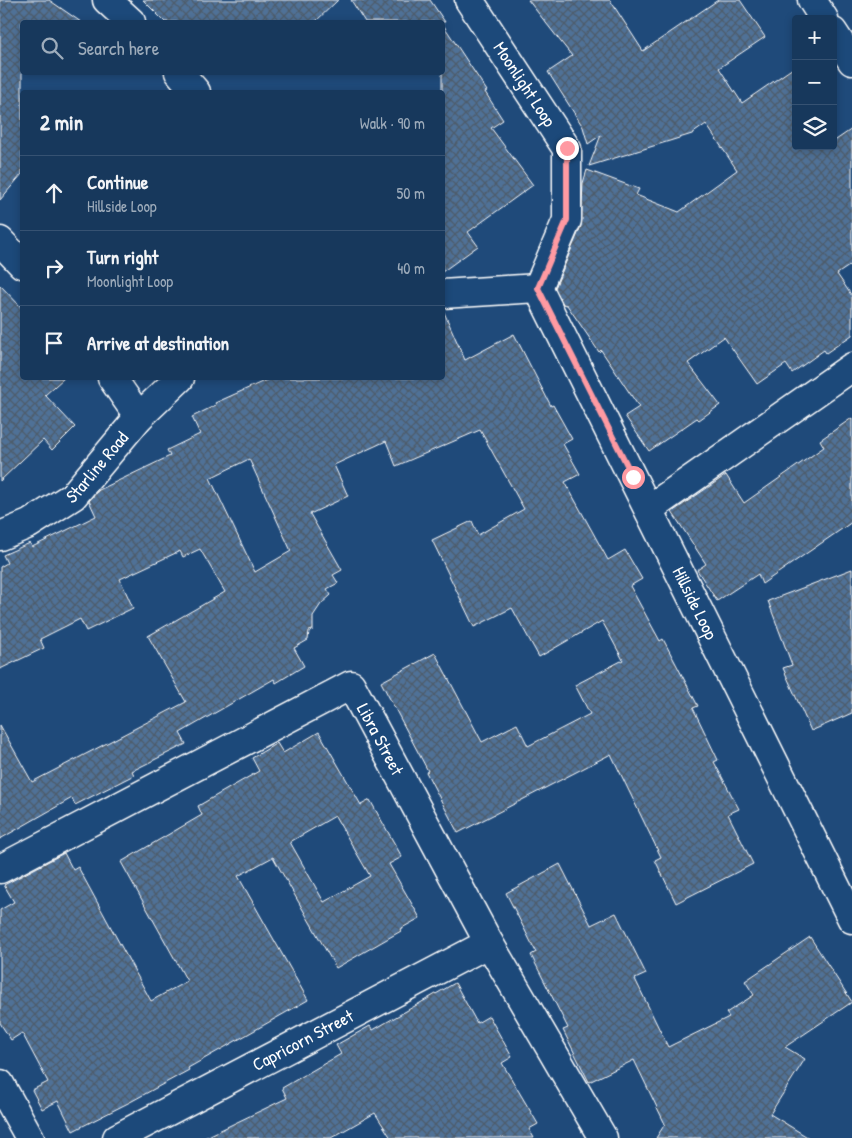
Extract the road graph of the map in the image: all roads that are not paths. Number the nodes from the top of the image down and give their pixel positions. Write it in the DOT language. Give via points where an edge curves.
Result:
graph roads {
  1 [pos="107,0"];
  2 [pos="469,0"];
  3 [pos="812,0"];
  4 [pos="821,15"];
  5 [pos="130,20"];
  6 [pos="837,38"];
  7 [pos="852,61"];
  8 [pos="182,75"];
  9 [pos="194,90"];
  10 [pos="0,241"];
  11 [pos="20,262"];
  12 [pos="538,288"];
  13 [pos="445,294"];
  14 [pos="852,367"];
  15 [pos="113,380"];
  16 [pos="178,380"];
  17 [pos="140,417"];
  18 [pos="649,509"];
  19 [pos="0,536"];
  20 [pos="0,869"];
  21 [pos="852,919"];
  22 [pos="489,942"];
  23 [pos="0,1084"];
  24 [pos="30,1138"];
  25 [pos="117,1138"];
  26 [pos="603,1138"];
  1 -- 5 [label="street"];
  2 -- 12 [label="street, Moonlight Loop" via="567,148 567,220"];
  3 -- 4 [label="street"];
  6 -- 7 [label="street"];
  8 -- 9 [label="street"];
  10 -- 11 [label="street"];
  12 -- 13 [label="street"];
  12 -- 18 [label="street, Hillside Loop"];
  14 -- 18 [label="street"];
  15 -- 17 [label="street"];
  16 -- 17 [label="street, Starline Road"];
  17 -- 19 [label="street, Starline Road" via="73,496 29,524"];
  18 -- 21 [label="street, Hillside Loop"];
  20 -- 22 [label="street, Libra Street" via="351,685"];
  22 -- 25 [label="street, Capricorn Street"];
  22 -- 26 [label="street, Libra Street"];
  23 -- 24 [label="street"];
}
